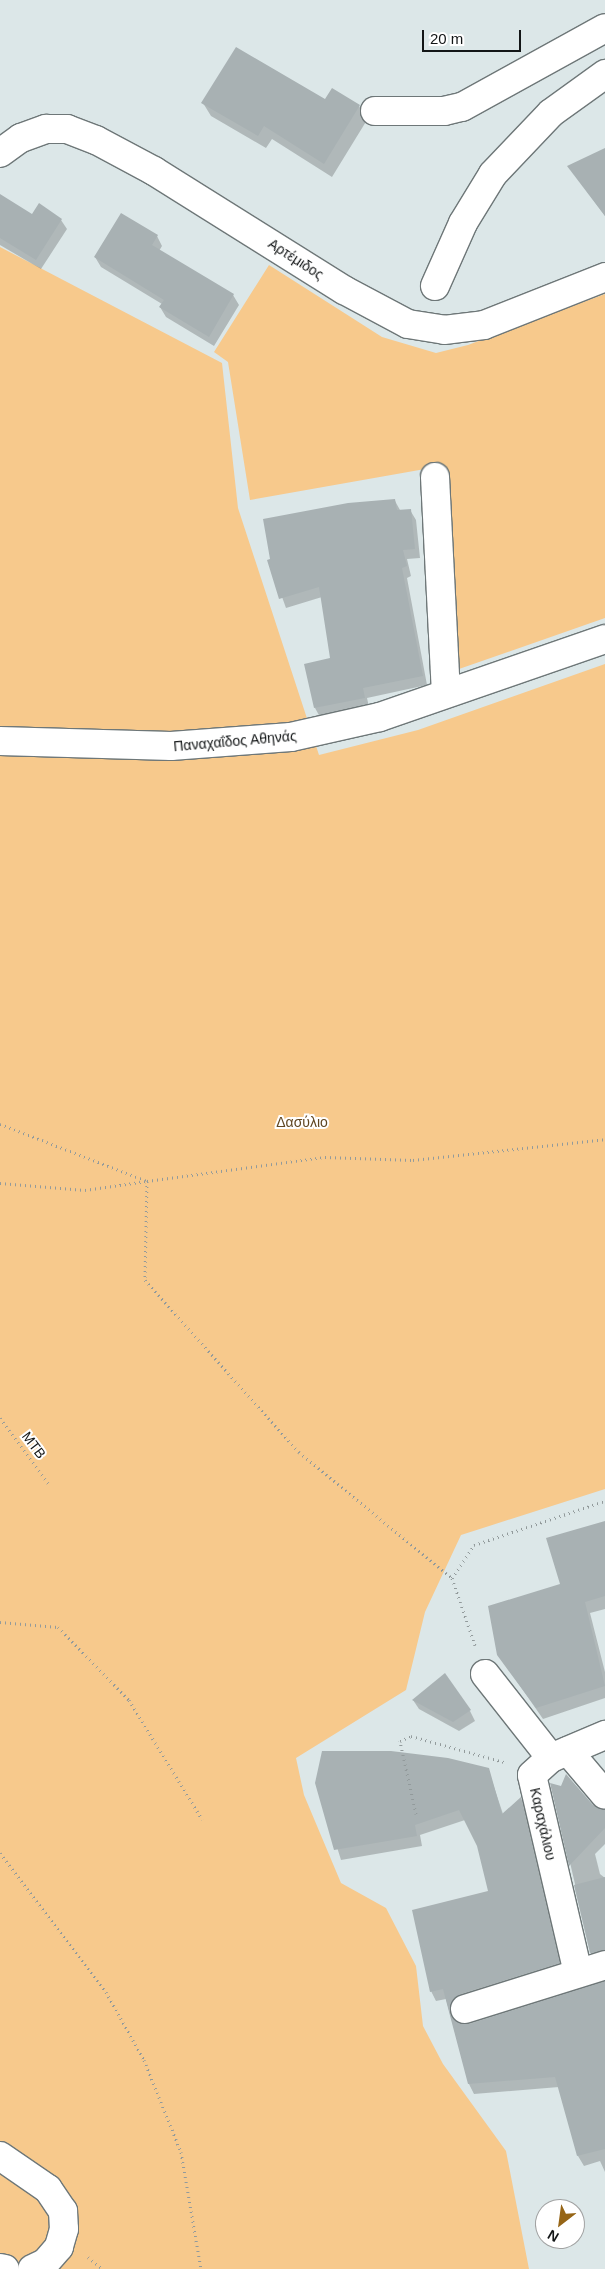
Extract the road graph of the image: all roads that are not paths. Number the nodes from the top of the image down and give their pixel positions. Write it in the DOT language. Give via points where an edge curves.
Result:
graph roads {
  1 [pos="605,28"];
  2 [pos="605,74"];
  3 [pos="375,111"];
  4 [pos="0,153"];
  5 [pos="605,277"];
  6 [pos="435,286"];
  7 [pos="434,477"];
  8 [pos="605,639"];
  9 [pos="446,693"];
  10 [pos="0,741"];
  11 [pos="485,1674"];
  12 [pos="605,1735"];
  13 [pos="550,1761"];
  14 [pos="605,1795"];
  15 [pos="605,1965"];
  16 [pos="578,1973"];
  17 [pos="465,2009"];
  18 [pos="0,2156"];
  19 [pos="0,2268"];
  20 [pos="5,2269"];
  21 [pos="32,2269"];
  1 -- 3 [label="street" via="462,107 444,112"];
  2 -- 6 [label="street" via="550,113 493,174 462,223"];
  4 -- 5 [label="street, Αρτέμιδος" via="21,138 46,129 67,129 96,140 154,171 375,308 418,326 444,330 484,325"];
  7 -- 9 [label="street"];
  8 -- 9 [label="street, Παναχαΐδος Αθηνάς"];
  9 -- 10 [label="street, Παναχαΐδος Αθηνάς" via="341,728 252,742 153,746"];
  11 -- 13 [label="street, Καραχάλιου"];
  12 -- 13 [label="street"];
  13 -- 14 [label="street"];
  13 -- 16 [label="street, Καραχάλιου"];
  15 -- 16 [label="street"];
  16 -- 17 [label="street"];
  18 -- 21 [label="street" via="48,2188 62,2211 64,2228 59,2246 45,2263"];
  19 -- 20 [label="street"];
}
